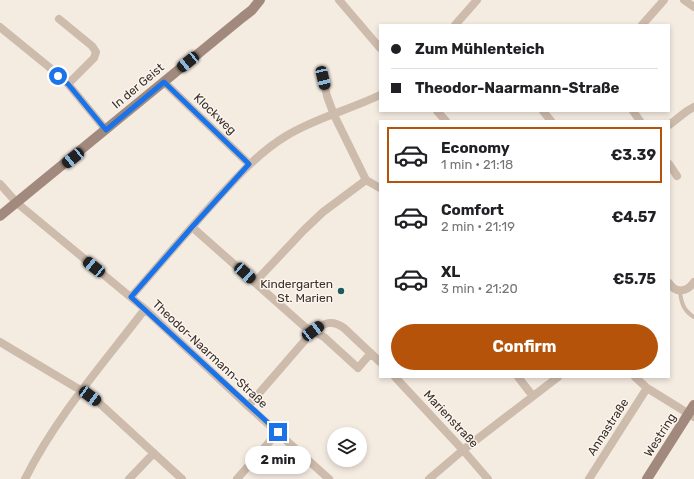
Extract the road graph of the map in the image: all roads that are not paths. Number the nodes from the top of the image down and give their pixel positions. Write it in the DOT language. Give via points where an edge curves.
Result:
graph roads {
  1 [pos="260,0"];
  2 [pos="339,0"];
  3 [pos="478,0"];
  4 [pos="664,0"];
  5 [pos="684,0"];
  6 [pos="694,7"];
  7 [pos="59,19"];
  8 [pos="456,24"];
  9 [pos="643,24"];
  10 [pos="0,27"];
  11 [pos="379,47"];
  12 [pos="323,78"];
  13 [pos="164,82"];
  14 [pos="68,84"];
  15 [pos="379,95"];
  16 [pos="694,107"];
  17 [pos="438,112"];
  18 [pos="544,112"];
  19 [pos="334,115"];
  20 [pos="445,120"];
  21 [pos="551,120"];
  22 [pos="670,124"];
  23 [pos="106,130"];
  24 [pos="249,164"];
  25 [pos="670,166"];
  26 [pos="677,176"];
  27 [pos="366,180"];
  28 [pos="0,184"];
  29 [pos="379,187"];
  30 [pos="17,203"];
  31 [pos="0,216"];
  32 [pos="192,227"];
  33 [pos="255,282"];
  34 [pos="694,282"];
  35 [pos="670,284"];
  36 [pos="680,291"];
  37 [pos="131,297"];
  38 [pos="145,309"];
  39 [pos="694,317"];
  40 [pos="313,331"];
  41 [pos="0,342"];
  42 [pos="371,354"];
  43 [pos="379,361"];
  44 [pos="396,378"];
  45 [pos="519,378"];
  46 [pos="557,378"];
  47 [pos="636,378"];
  48 [pos="647,388"];
  49 [pos="82,390"];
  50 [pos="532,395"];
  51 [pos="248,406"];
  52 [pos="692,412"];
  53 [pos="278,432"];
  54 [pos="464,450"];
  55 [pos="154,453"];
  56 [pos="24,479"];
  57 [pos="129,479"];
  58 [pos="182,479"];
  59 [pos="237,479"];
  60 [pos="328,479"];
  61 [pos="430,479"];
  62 [pos="488,479"];
  63 [pos="589,479"];
  64 [pos="647,479"];
  1 -- 13 [label="main road, In der Geist" via="252,10"];
  2 -- 11 [label="street"];
  3 -- 8 [label="street"];
  4 -- 9 [label="street"];
  5 -- 6 [label="street"];
  7 -- 14 [label="street" via="96,52 94,58"];
  10 -- 14 [label="street"];
  12 -- 19 [label="street"];
  13 -- 23 [label="main road, In der Geist"];
  13 -- 24 [label="street, Klockweg"];
  14 -- 23 [label="street"];
  15 -- 19 [label="street"];
  16 -- 22 [label="street"];
  17 -- 20 [label="street"];
  18 -- 21 [label="street"];
  19 -- 24 [label="street" via="309,123 285,136"];
  19 -- 27 [label="street"];
  23 -- 30 [label="main road, In der Geist"];
  24 -- 32 [label="street"];
  25 -- 26 [label="street"];
  27 -- 29 [label="street"];
  27 -- 33 [label="street" via="323,212"];
  28 -- 30 [label="street, Theodor-Naarmann-Straße"];
  30 -- 31 [label="main road, In der Geist"];
  30 -- 37 [label="street, Theodor-Naarmann-Straße"];
  32 -- 33 [label="street"];
  32 -- 37 [label="street"];
  33 -- 40 [label="street" via="305,327"];
  34 -- 36 [label="street" via="686,290"];
  35 -- 36 [label="street"];
  36 -- 39 [label="lane" via="684,308"];
  37 -- 38 [label="street, Theodor-Naarmann-Straße"];
  38 -- 49 [label="street"];
  38 -- 51 [label="street, Theodor-Naarmann-Straße"];
  40 -- 42 [label="street" via="330,322 339,324"];
  40 -- 42 [label="street" via="324,337 358,368"];
  40 -- 51 [label="street"];
  41 -- 49 [label="street"];
  42 -- 43 [label="street"];
  44 -- 54 [label="street, Marienstraße"];
  45 -- 50 [label="street"];
  46 -- 50 [label="street"];
  47 -- 48 [label="street"];
  48 -- 52 [label="street"];
  48 -- 63 [label="street, Annastraße"];
  49 -- 55 [label="street"];
  49 -- 56 [label="street"];
  50 -- 54 [label="street"];
  51 -- 53 [label="street, Theodor-Naarmann-Straße"];
  52 -- 64 [label="main road, Westring"];
  53 -- 59 [label="street"];
  53 -- 60 [label="street, Theodor-Naarmann-Straße"];
  54 -- 61 [label="street"];
  54 -- 62 [label="street, Marienstraße"];
  55 -- 57 [label="street"];
  55 -- 58 [label="street"];
}
